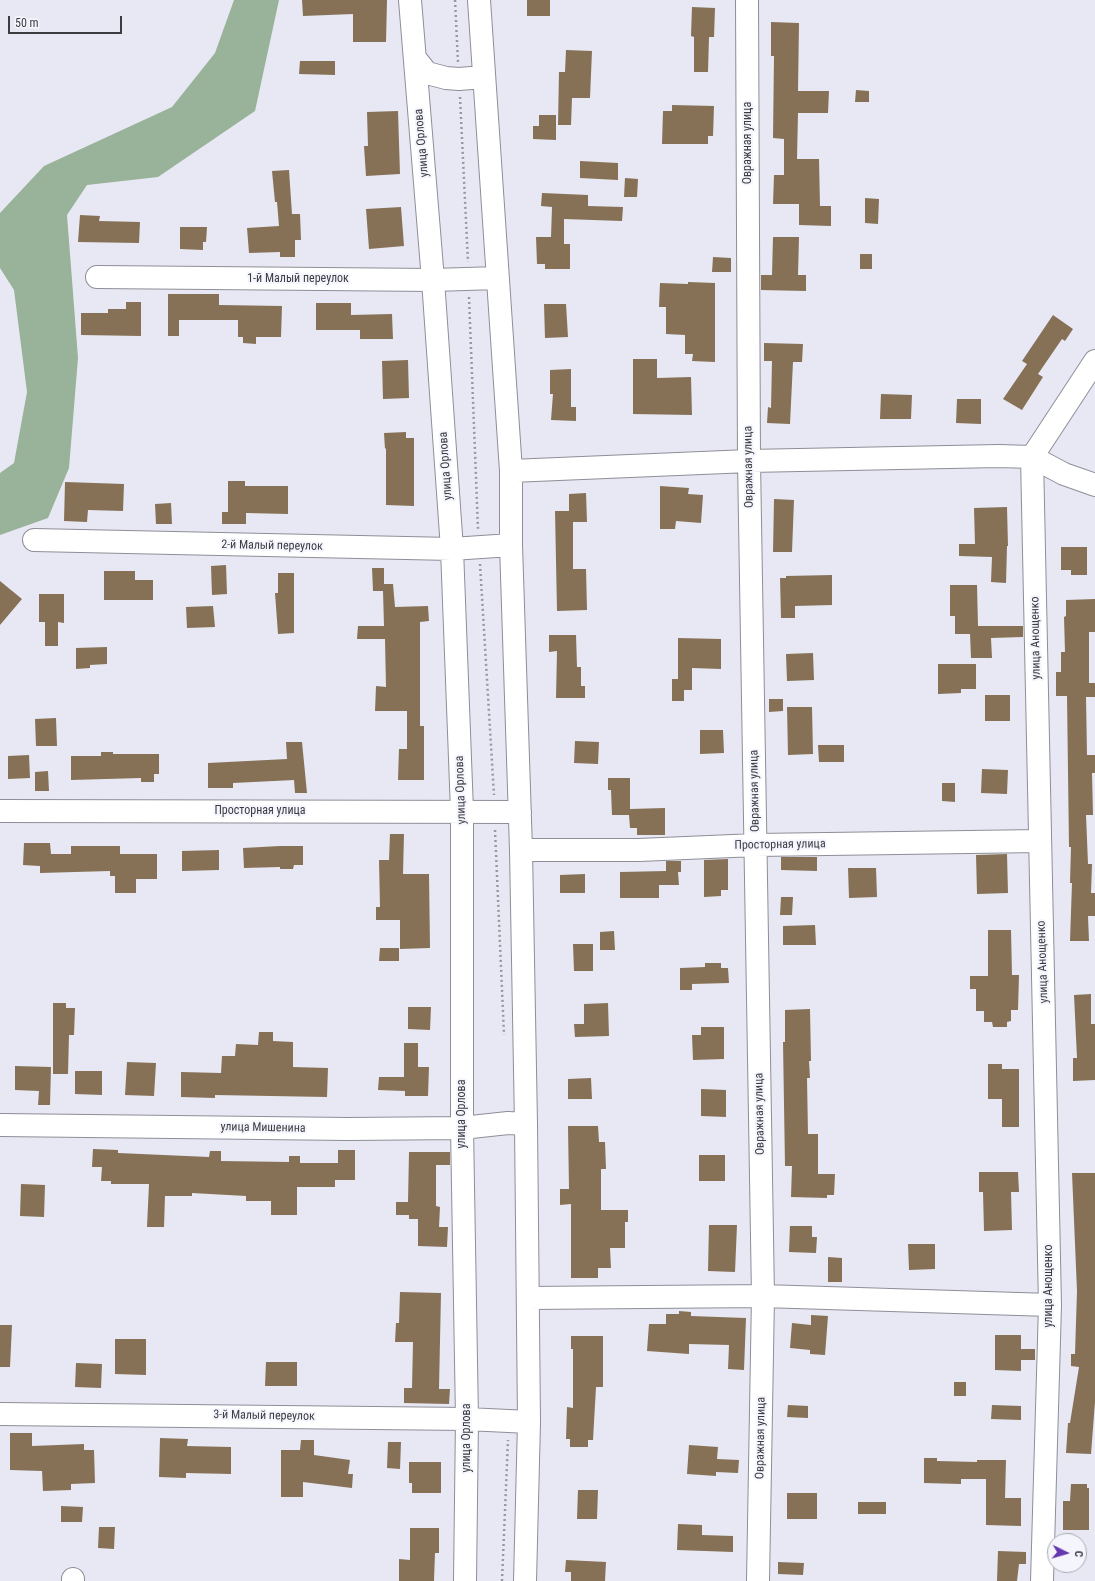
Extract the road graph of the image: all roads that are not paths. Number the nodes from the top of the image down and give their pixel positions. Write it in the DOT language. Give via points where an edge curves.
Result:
graph roads {
  1 [pos="410,0"];
  2 [pos="479,0"];
  3 [pos="747,0"];
  4 [pos="415,58"];
  5 [pos="484,77"];
  6 [pos="96,277"];
  7 [pos="498,278"];
  8 [pos="433,280"];
  9 [pos="1095,361"];
  10 [pos="1032,457"];
  11 [pos="749,461"];
  12 [pos="511,471"];
  13 [pos="1095,485"];
  14 [pos="34,540"];
  15 [pos="510,545"];
  16 [pos="452,549"];
  17 [pos="0,811"];
  18 [pos="462,811"];
  19 [pos="520,812"];
  20 [pos="1040,841"];
  21 [pos="756,844"];
  22 [pos="521,850"];
  23 [pos="526,1124"];
  24 [pos="0,1125"];
  25 [pos="462,1128"];
  26 [pos="763,1296"];
  27 [pos="528,1298"];
  28 [pos="1050,1305"];
  29 [pos="0,1414"];
  30 [pos="467,1419"];
  31 [pos="519,1421"];
  32 [pos="465,1581"];
  33 [pos="525,1581"];
  34 [pos="758,1581"];
  35 [pos="1042,1581"];
  1 -- 4 [label="street, улица Орлова"];
  2 -- 5 [label="street"];
  3 -- 11 [label="street, Овражная улица"];
  4 -- 5 [label="street" via="427,73 459,79"];
  4 -- 8 [label="street, улица Орлова"];
  5 -- 7 [label="street"];
  6 -- 8 [label="street, 1-й Малый переулок"];
  7 -- 8 [label="street, 1-й Малый переулок"];
  7 -- 12 [label="street"];
  8 -- 16 [label="street, улица Орлова"];
  9 -- 10 [label="street"];
  10 -- 11 [label="street"];
  10 -- 13 [label="street" via="1064,474"];
  10 -- 20 [label="street, улица Анощенко"];
  11 -- 12 [label="street"];
  11 -- 21 [label="street, Овражная улица"];
  12 -- 15 [label="street"];
  14 -- 16 [label="street, 2-й Малый переулок"];
  15 -- 16 [label="street, 2-й Малый переулок"];
  15 -- 19 [label="street"];
  16 -- 18 [label="street, улица Орлова"];
  17 -- 18 [label="street, Просторная улица"];
  18 -- 19 [label="street, Просторная улица"];
  18 -- 25 [label="street, улица Орлова"];
  19 -- 22 [label="street"];
  20 -- 21 [label="street, Просторная улица"];
  20 -- 28 [label="street, улица Анощенко"];
  21 -- 22 [label="street, Просторная улица" via="639,850"];
  21 -- 26 [label="street, Овражная улица"];
  22 -- 23 [label="street"];
  23 -- 25 [label="street, улица Мишенина" via="508,1123"];
  23 -- 27 [label="street"];
  24 -- 25 [label="street, улица Мишенина"];
  25 -- 30 [label="street, улица Орлова"];
  26 -- 27 [label="street"];
  26 -- 28 [label="street"];
  26 -- 34 [label="street, Овражная улица"];
  27 -- 31 [label="street"];
  28 -- 35 [label="street, улица Анощенко"];
  29 -- 30 [label="street, 3-й Малый переулок"];
  30 -- 31 [label="street, 3-й Малый переулок"];
  30 -- 32 [label="street, улица Орлова"];
  31 -- 33 [label="street"];
}
